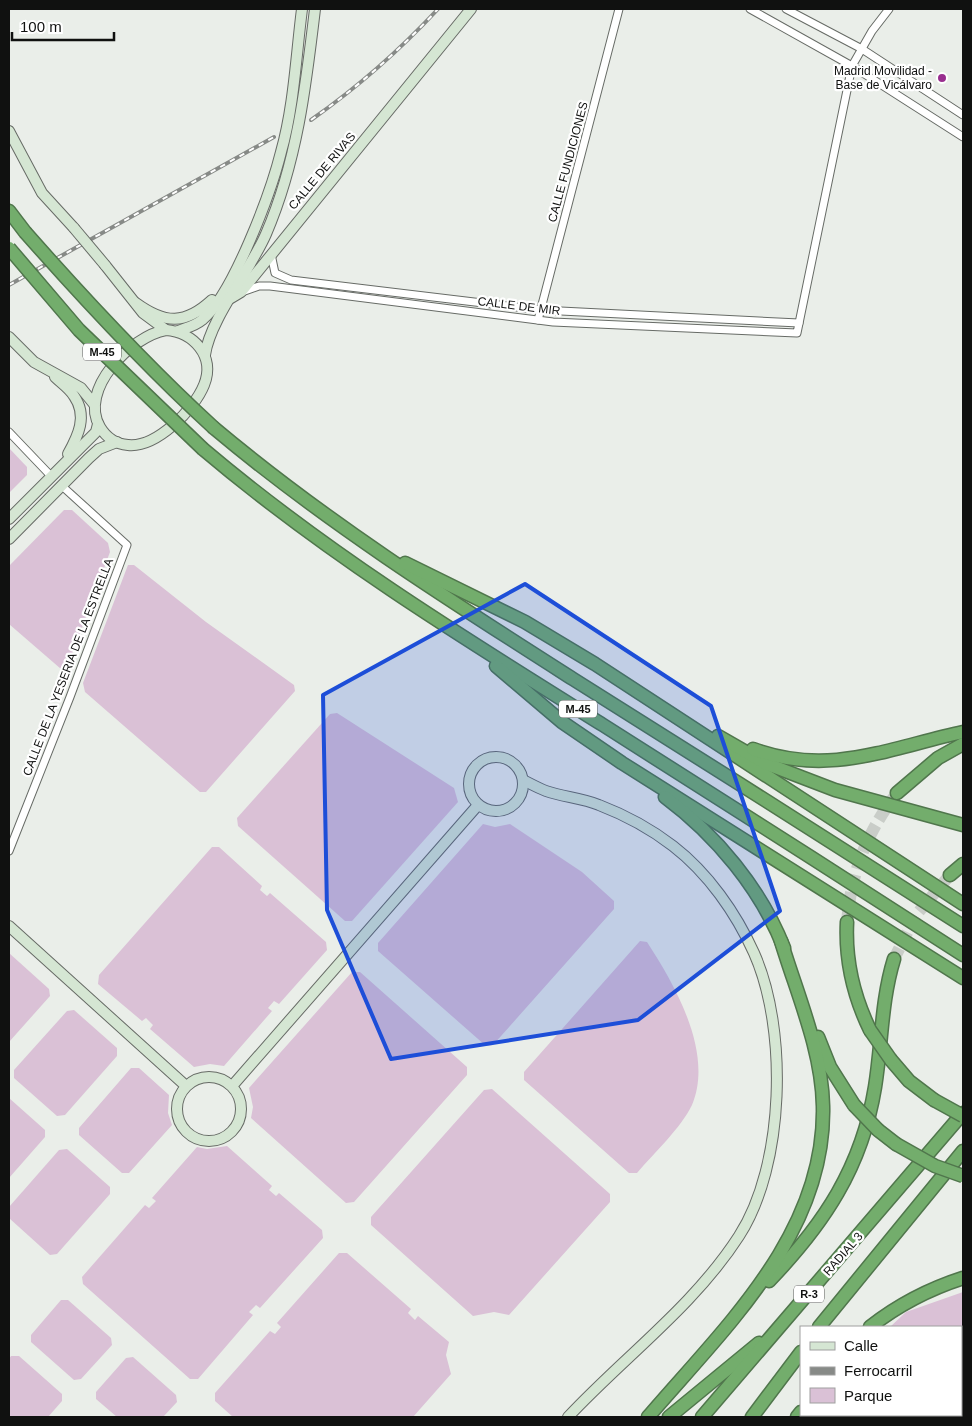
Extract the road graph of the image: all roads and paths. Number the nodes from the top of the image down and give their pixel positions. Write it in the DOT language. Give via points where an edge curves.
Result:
graph roads {
  1 [pos="302,9"];
  2 [pos="315,9"];
  3 [pos="471,9"];
  4 [pos="619,9"];
  5 [pos="750,9"];
  6 [pos="786,9"];
  7 [pos="889,9"];
  8 [pos="862,49"];
  9 [pos="852,66"];
  10 [pos="963,115"];
  11 [pos="9,131"];
  12 [pos="963,137"];
  13 [pos="9,211"];
  14 [pos="9,248"];
  15 [pos="271,254"];
  16 [pos="224,290"];
  17 [pos="241,292"];
  18 [pos="231,298"];
  19 [pos="136,303"];
  20 [pos="541,310"];
  21 [pos="538,320"];
  22 [pos="798,323"];
  23 [pos="166,330"];
  24 [pos="178,331"];
  25 [pos="9,337"];
  26 [pos="205,355"];
  27 [pos="51,372"];
  28 [pos="94,404"];
  29 [pos="98,424"];
  30 [pos="9,432"];
  31 [pos="117,442"];
  32 [pos="63,464"];
  33 [pos="51,476"];
  34 [pos="62,486"];
  35 [pos="9,519"];
  36 [pos="9,539"];
  37 [pos="387,558"];
  38 [pos="477,646"];
  39 [pos="627,684"];
  40 [pos="700,726"];
  41 [pos="963,732"];
  42 [pos="963,744"];
  43 [pos="622,763"];
  44 [pos="523,780"];
  45 [pos="546,791"];
  46 [pos="897,793"];
  47 [pos="522,794"];
  48 [pos="478,804"];
  49 [pos="963,825"];
  50 [pos="9,851"];
  51 [pos="963,864"];
  52 [pos="950,875"];
  53 [pos="963,904"];
  54 [pos="847,922"];
  55 [pos="9,926"];
  56 [pos="963,926"];
  57 [pos="781,941"];
  58 [pos="963,955"];
  59 [pos="894,960"];
  60 [pos="963,978"];
  61 [pos="186,1086"];
  62 [pos="233,1086"];
  63 [pos="963,1114"];
  64 [pos="963,1150"];
  65 [pos="963,1176"];
  66 [pos="963,1278"];
  67 [pos="788,1320"];
  68 [pos="725,1326"];
  69 [pos="820,1326"];
  70 [pos="871,1326"];
  71 [pos="800,1353"];
  72 [pos="568,1417"];
  73 [pos="648,1417"];
  74 [pos="669,1417"];
  75 [pos="702,1417"];
  76 [pos="752,1417"];
  1 -- 16 [label="street" via="282,151 256,225"];
  2 -- 18 [label="street" via="294,152 256,257"];
  3 -- 15 [label="street, CALLE DE RIVAS"];
  4 -- 20 [label="street, CALLE FUNDICIONES"];
  5 -- 9 [label="street"];
  6 -- 8 [label="street"];
  7 -- 8 [label="street"];
  8 -- 9 [label="street"];
  8 -- 10 [label="street"];
  9 -- 12 [label="street"];
  9 -- 22 [label="street"];
  11 -- 19 [label="street, bridge" via="42,193"];
  13 -- 37 [label="highway, M-45, bridge" via="96,313 214,428 293,492"];
  14 -- 38 [label="highway, M-45, bridge" via="80,330 202,449 373,578"];
  15 -- 17 [label="street, CALLE DE RIVAS"];
  15 -- 20 [label="street, CALLE DE MIR" via="276,272 291,280"];
  16 -- 19 [label="street" via="195,314 176,319 158,316"];
  16 -- 24 [label="street" via="203,320"];
  17 -- 18 [label="street, CALLE DE RIVAS"];
  17 -- 21 [label="street, CALLE DE MIR" via="270,286"];
  18 -- 26 [label="street, CALLE DE RIVAS" via="212,330"];
  19 -- 23 [label="street" via="143,313"];
  20 -- 21 [label="street, CALLE FUNDICIONES"];
  20 -- 22 [label="street, CALLE DE MIR"];
  21 -- 22 [label="street, CALLE DE MIR" via="797,333"];
  23 -- 24 [label="street"];
  23 -- 28 [label="street" via="142,338 122,357 97,390"];
  24 -- 26 [label="street" via="193,339"];
  25 -- 27 [label="street" via="34,362"];
  26 -- 31 [label="street" via="208,367 204,385 168,430 139,445"];
  27 -- 28 [label="street" via="81,388"];
  27 -- 32 [label="street" via="75,396 82,421"];
  28 -- 29 [label="street"];
  29 -- 31 [label="street"];
  29 -- 32 [label="street" via="96,432"];
  30 -- 33 [label="street"];
  31 -- 34 [label="street" via="99,449"];
  32 -- 33 [label="street"];
  33 -- 35 [label="street"];
  34 -- 36 [label="street"];
  34 -- 50 [label="street, CALLE DE LA YESERIA DE LA ESTRELLA" via="127,545"];
  37 -- 39 [label="highway" via="401,560 525,622"];
  37 -- 56 [label="highway, M-45" via="438,594"];
  38 -- 43 [label="highway" via="490,662 562,722"];
  38 -- 58 [label="highway, M-45"];
  39 -- 40 [label="highway"];
  39 -- 53 [label="highway"];
  40 -- 41 [label="highway" via="763,753 817,762 866,756"];
  40 -- 49 [label="highway" via="767,764 835,790"];
  42 -- 46 [label="highway" via="938,758"];
  43 -- 57 [label="highway" via="697,824 737,868"];
  43 -- 60 [label="highway"];
  44 -- 45 [label="street"];
  44 -- 47 [label="street"];
  44 -- 48 [label="street" via="518,767 506,759 493,757 480,762 469,781 470,792"];
  45 -- 47 [label="street"];
  45 -- 72 [label="street" via="598,804 628,818 674,846 704,874 735,916 755,954 767,992 776,1070 774,1123 766,1169 756,1203 741,1234 696,1293"];
  47 -- 48 [label="street" via="506,810 491,811"];
  48 -- 62 [label="street"];
  51 -- 52 [label="highway"];
  54 -- 63 [label="highway, bridge" via="846,944 852,984 870,1030 890,1060 909,1080 934,1100"];
  55 -- 61 [label="street"];
  57 -- 65 [label="highway, bridge" via="830,1067 854,1105 896,1144 935,1166"];
  57 -- 68 [label="highway" via="815,1052 823,1106 821,1146 808,1200 788,1240"];
  59 -- 68 [label="highway" via="888,980 875,1086 866,1130 845,1181 798,1252"];
  61 -- 62 [label="street" via="204,1076 215,1076"];
  61 -- 62 [label="street" via="180,1095 178,1116 189,1133 208,1141 228,1136 240,1120 241,1102"];
  63 -- 67 [label="highway, RADIAL 3 / R-3"];
  64 -- 69 [label="highway, R-3"];
  66 -- 70 [label="highway" via="917,1296"];
  67 -- 74 [label="highway"];
  67 -- 75 [label="highway, RADIAL 3 / R-3"];
  68 -- 73 [label="highway"];
  71 -- 76 [label="highway"];
}
